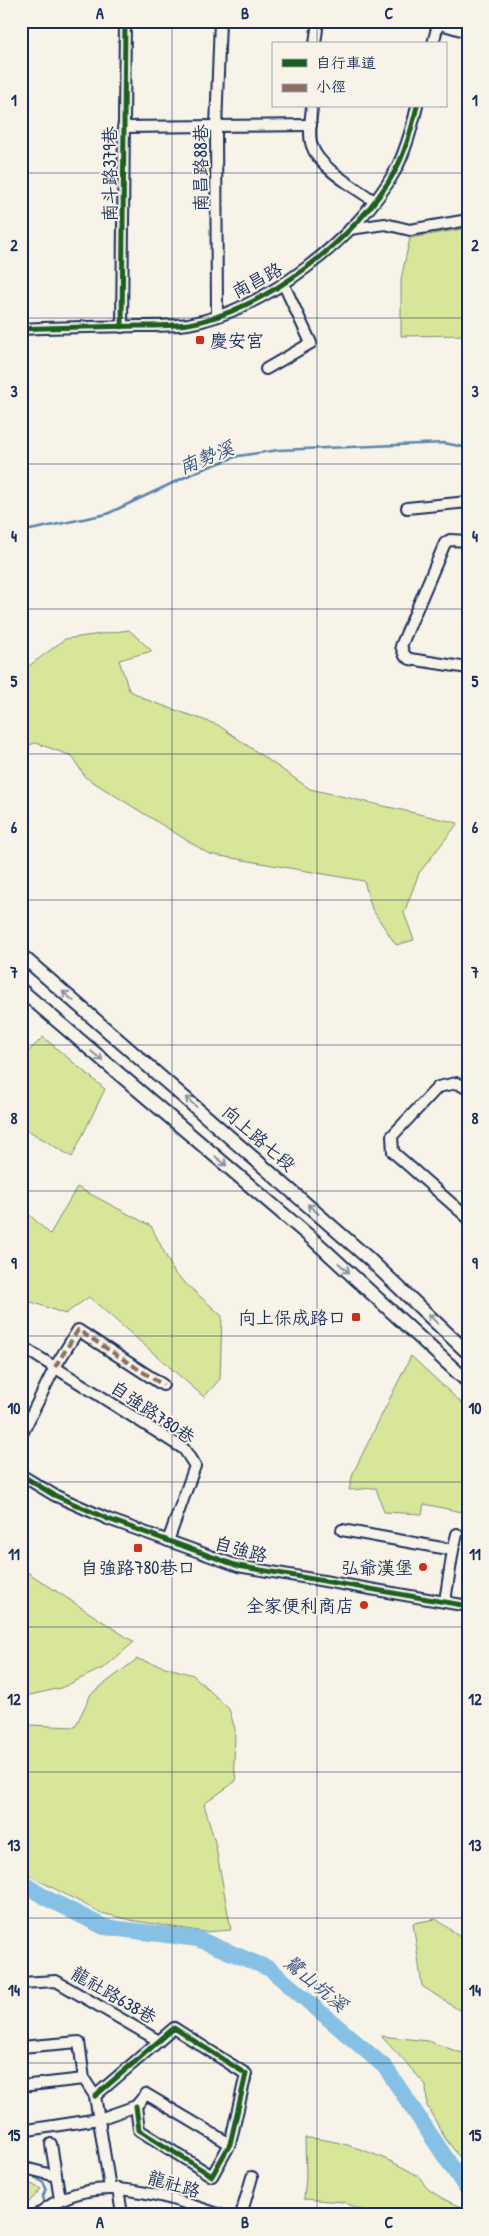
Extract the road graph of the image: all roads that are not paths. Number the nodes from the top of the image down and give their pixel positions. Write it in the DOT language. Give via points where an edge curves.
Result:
graph roads {
  1 [pos="125,21"];
  2 [pos="220,21"];
  3 [pos="318,21"];
  4 [pos="434,22"];
  5 [pos="468,32"];
  6 [pos="315,42"];
  7 [pos="433,42"];
  8 [pos="312,108"];
  9 [pos="416,108"];
  10 [pos="311,125"];
  11 [pos="216,126"];
  12 [pos="123,127"];
  13 [pos="374,201"];
  14 [pos="468,220"];
  15 [pos="350,229"];
  16 [pos="283,283"];
  17 [pos="217,315"];
  18 [pos="122,327"];
  19 [pos="21,329"];
  20 [pos="266,369"];
  21 [pos="468,502"];
  22 [pos="407,508"];
  23 [pos="468,541"];
  24 [pos="468,668"];
  25 [pos="21,955"];
  26 [pos="21,990"];
  27 [pos="468,1089"];
  28 [pos="468,1218"];
  29 [pos="21,1346"];
  30 [pos="468,1353"];
  31 [pos="54,1367"];
  32 [pos="466,1377"];
  33 [pos="163,1385"];
  34 [pos="21,1436"];
  35 [pos="21,1475"];
  36 [pos="342,1530"];
  37 [pos="458,1534"];
  38 [pos="168,1541"];
  39 [pos="453,1550"];
  40 [pos="445,1601"];
  41 [pos="468,1606"];
  42 [pos="21,1983"];
  43 [pos="159,2041"];
  44 [pos="21,2047"];
  45 [pos="84,2079"];
  46 [pos="21,2086"];
  47 [pos="95,2096"];
  48 [pos="136,2106"];
  49 [pos="99,2119"];
  50 [pos="21,2131"];
  51 [pos="51,2144"];
  52 [pos="230,2144"];
  53 [pos="21,2168"];
  54 [pos="56,2176"];
  55 [pos="252,2177"];
  56 [pos="114,2188"];
  57 [pos="60,2199"];
  58 [pos="37,2215"];
  59 [pos="122,2215"];
  60 [pos="221,2215"];
  61 [pos="241,2215"];
  1 -- 12 [label="street, 南斗路379巷"];
  2 -- 11 [label="street, 南昌路88巷"];
  3 -- 6 [label="street"];
  4 -- 5 [label="street"];
  4 -- 7 [label="street"];
  8 -- 10 [label="street"];
  9 -- 13 [label="street, 南昌路" via="396,169"];
  10 -- 11 [label="street"];
  10 -- 13 [label="street" via="311,145 317,157"];
  11 -- 12 [label="street"];
  11 -- 17 [label="street, 南昌路88巷"];
  12 -- 18 [label="street, 南斗路379巷"];
  13 -- 15 [label="street, 南昌路"];
  14 -- 15 [label="street" via="410,230 385,224"];
  15 -- 16 [label="street, 南昌路" via="314,262"];
  16 -- 17 [label="street, 南昌路" via="264,295"];
  16 -- 20 [label="street" via="312,343"];
  17 -- 18 [label="street, 南昌路" via="187,324"];
  18 -- 19 [label="street, 南昌路"];
  21 -- 22 [label="street"];
  23 -- 24 [label="street" via="450,540 445,543 401,646 404,656 410,660"];
  30 -- 25 [label="main road, 向上路七段, one-way" via="368,1258"];
  26 -- 32 [label="main road, one-way" via="316,1242"];
  27 -- 28 [label="street" via="458,1083 438,1087 392,1136 391,1142 393,1152"];
  29 -- 31 [label="street, 自強路780巷"];
  31 -- 33 [label="street" via="78,1330"];
  31 -- 34 [label="street"];
  31 -- 38 [label="street, 自強路780巷" via="184,1449 191,1457 195,1466"];
  35 -- 38 [label="street, 自強路" via="54,1494"];
  36 -- 39 [label="street"];
  37 -- 39 [label="street"];
  38 -- 40 [label="street, 自強路" via="242,1566"];
  39 -- 40 [label="street"];
  40 -- 41 [label="street, 自強路"];
  42 -- 43 [label="street, 龍社路638巷" via="56,1980"];
  43 -- 47 [label="street, 龍社路638巷"];
  43 -- 52 [label="street, 龍社路638巷" via="174,2028 246,2074"];
  44 -- 45 [label="street" via="79,2042"];
  45 -- 46 [label="street"];
  45 -- 47 [label="street"];
  47 -- 49 [label="street"];
  48 -- 49 [label="street"];
  48 -- 52 [label="street" via="146,2094"];
  48 -- 52 [label="street" via="139,2130 212,2176"];
  49 -- 50 [label="street"];
  49 -- 56 [label="street"];
  51 -- 54 [label="street"];
  53 -- 54 [label="street"];
  54 -- 57 [label="street"];
  55 -- 61 [label="street"];
  56 -- 57 [label="street, 龍社路" via="92,2189"];
  56 -- 59 [label="street"];
  56 -- 60 [label="street, 龍社路" via="169,2197"];
  57 -- 58 [label="street, 龍社路"];
}
